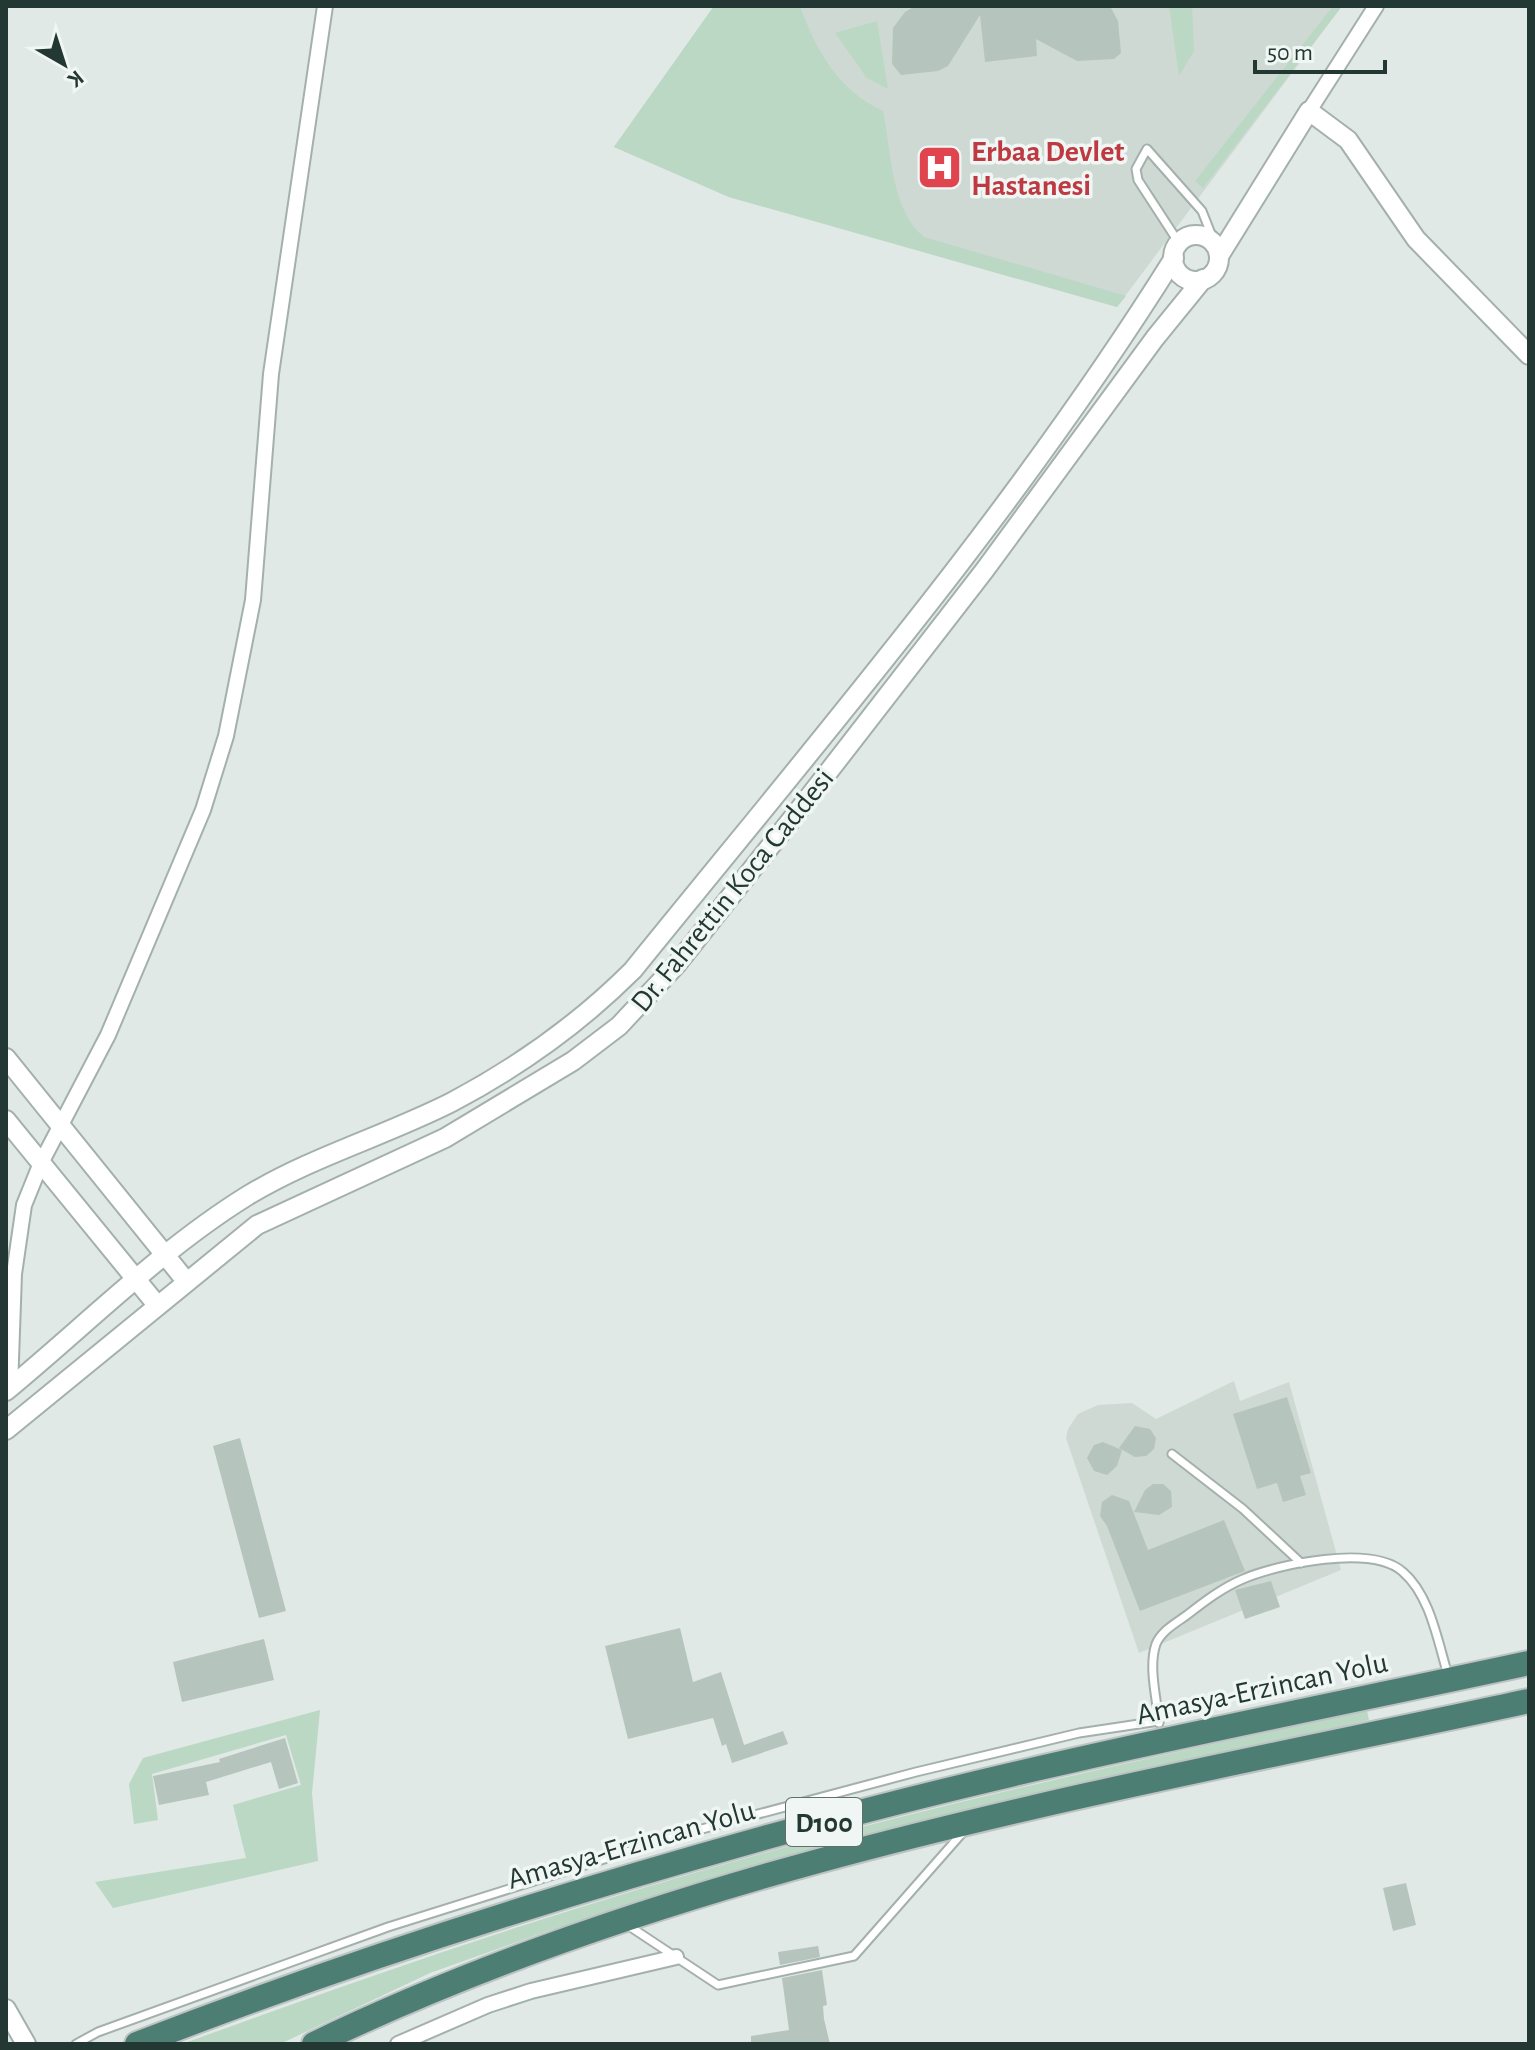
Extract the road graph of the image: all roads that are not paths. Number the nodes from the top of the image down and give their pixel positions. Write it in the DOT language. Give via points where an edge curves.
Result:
graph roads {
  1 [pos="325,6"];
  2 [pos="1376,6"];
  3 [pos="1309,111"];
  4 [pos="1176,251"];
  5 [pos="1218,252"];
  6 [pos="1203,279"];
  7 [pos="1529,355"];
  8 [pos="6,1058"];
  9 [pos="6,1120"];
  10 [pos="62,1125"];
  11 [pos="41,1163"];
  12 [pos="166,1257"];
  13 [pos="137,1280"];
  14 [pos="186,1281"];
  15 [pos="157,1305"];
  16 [pos="8,1390"];
  17 [pos="6,1430"];
  18 [pos="1172,1454"];
  19 [pos="1301,1563"];
  20 [pos="1529,1663"];
  21 [pos="1450,1680"];
  22 [pos="1529,1701"];
  23 [pos="1159,1731"];
  24 [pos="971,1824"];
  25 [pos="621,1920"];
  26 [pos="676,1957"];
  27 [pos="6,2009"];
  28 [pos="26,2044"];
  29 [pos="76,2044"];
  30 [pos="137,2044"];
  31 [pos="314,2044"];
  32 [pos="398,2044"];
  1 -- 10 [label="street" via="271,374 253,600 226,736 203,810 108,1035"];
  2 -- 3 [label="street"];
  3 -- 5 [label="street, Dr. Fahrettin Koca Caddesi"];
  3 -- 7 [label="street" via="1348,140 1416,239"];
  4 -- 5 [label="street" via="1184,238 1200,235"];
  4 -- 5 [label="lane" via="1138,180 1136,169 1147,149 1202,211"];
  4 -- 6 [label="street" via="1183,276"];
  4 -- 12 [label="street, Dr. Fahrettin Koca Caddesi" via="1074,410 979,536 633,970 592,1011 556,1039 451,1102 249,1195"];
  5 -- 6 [label="street, Dr. Fahrettin Koca Caddesi" via="1215,271"];
  6 -- 14 [label="street, Dr. Fahrettin Koca Caddesi" via="795,815 628,1017 598,1044 494,1111 257,1225"];
  8 -- 10 [label="street"];
  9 -- 11 [label="street"];
  10 -- 11 [label="street"];
  10 -- 12 [label="street"];
  11 -- 13 [label="street"];
  11 -- 16 [label="street" via="18,1232"];
  12 -- 13 [label="street, Dr. Fahrettin Koca Caddesi"];
  12 -- 14 [label="street"];
  13 -- 15 [label="street"];
  13 -- 16 [label="street, Dr. Fahrettin Koca Caddesi"];
  14 -- 15 [label="street, Dr. Fahrettin Koca Caddesi"];
  15 -- 17 [label="street, Dr. Fahrettin Koca Caddesi"];
  18 -- 19 [label="lane"];
  19 -- 21 [label="lane" via="1373,1560 1402,1571 1421,1595"];
  19 -- 23 [label="lane" via="1224,1588 1166,1631 1156,1643 1153,1663"];
  20 -- 21 [label="highway, Amasya-Erzincan Yolu / D100"];
  21 -- 23 [label="highway, Amasya-Erzincan Yolu / D100"];
  22 -- 24 [label="highway, D100"];
  23 -- 29 [label="lane" via="1079,1733 687,1833 388,1927"];
  23 -- 30 [label="highway, Amasya-Erzincan Yolu / D100" via="795,1829 426,1939"];
  24 -- 25 [label="highway, D100"];
  24 -- 26 [label="lane" via="854,1956 718,1985"];
  25 -- 26 [label="lane"];
  25 -- 31 [label="highway, D100" via="435,1988"];
  26 -- 32 [label="street" via="531,1991"];
  27 -- 28 [label="street"];
}
